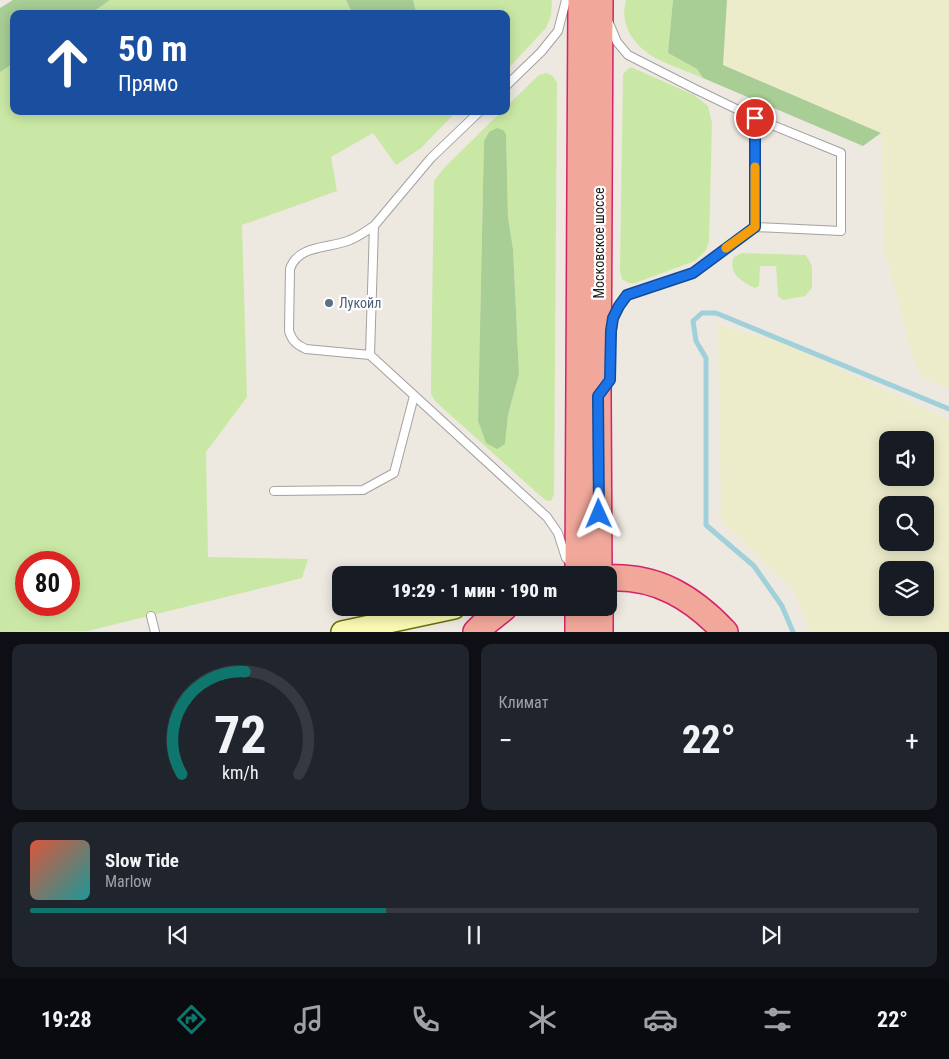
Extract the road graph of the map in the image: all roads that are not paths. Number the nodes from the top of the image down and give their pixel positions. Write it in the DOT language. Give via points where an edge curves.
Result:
graph roads {
  1 [pos="566,0"];
  2 [pos="581,0"];
  3 [pos="600,0"];
  4 [pos="607,0"];
  5 [pos="510,82"];
  6 [pos="476,115"];
  7 [pos="755,118"];
  8 [pos="374,226"];
  9 [pos="755,227"];
  10 [pos="610,350"];
  11 [pos="370,355"];
  12 [pos="414,396"];
  13 [pos="274,491"];
  14 [pos="576,566"];
  15 [pos="585,566"];
  16 [pos="586,566"];
  17 [pos="617,578"];
  18 [pos="151,616"];
  19 [pos="417,616"];
  20 [pos="494,616"];
  21 [pos="578,616"];
  22 [pos="600,616"];
  23 [pos="154,632"];
  24 [pos="342,632"];
  25 [pos="476,632"];
  26 [pos="578,632"];
  27 [pos="600,632"];
  28 [pos="724,632"];
  1 -- 5 [label="lane" via="558,31"];
  2 -- 15 [label="highway, Московское шоссе"];
  3 -- 16 [label="highway, Московское шоссе" via="602,391"];
  4 -- 7 [label="lane" via="611,30 628,55"];
  6 -- 8 [label="lane" via="431,158"];
  7 -- 9 [label="lane"];
  7 -- 9 [label="lane" via="841,153 841,230"];
  8 -- 11 [label="lane"];
  8 -- 11 [label="lane" via="350,240 305,252 292,262 290,269 291,339 306,349"];
  9 -- 10 [label="lane" via="693,273 627,295 613,318"];
  11 -- 12 [label="lane"];
  12 -- 13 [label="lane" via="394,474 363,490"];
  12 -- 14 [label="lane" via="547,517 558,533 566,558"];
  17 -- 28 [label="highway" via="651,582 671,589 714,620"];
  18 -- 23 [label="lane"];
  19 -- 24 [label="main road"];
  20 -- 25 [label="highway"];
  21 -- 26 [label="highway"];
  22 -- 27 [label="highway"];
}
